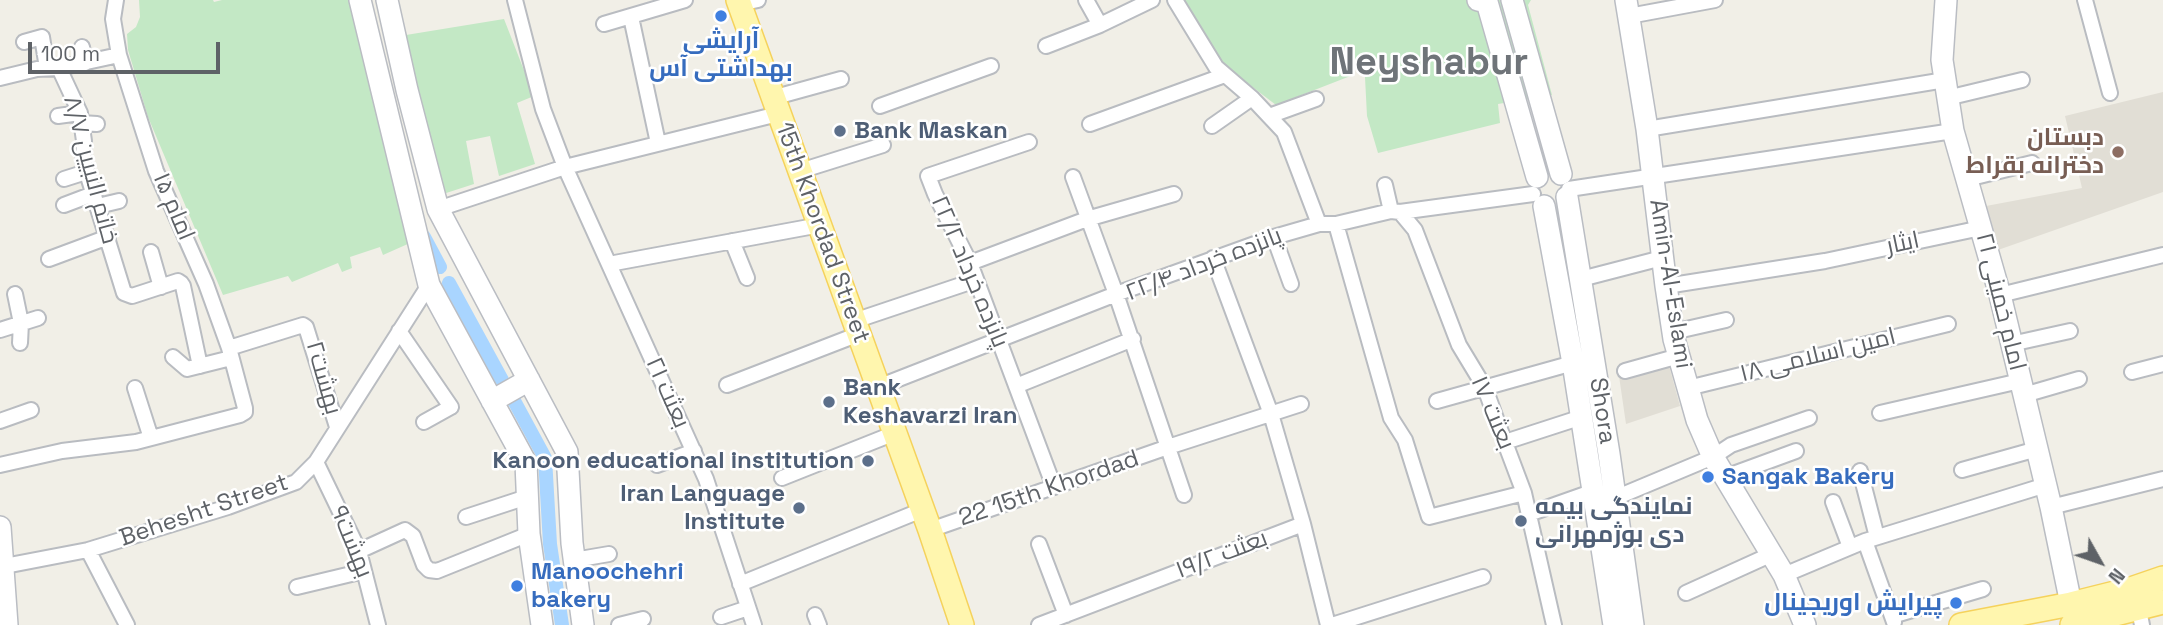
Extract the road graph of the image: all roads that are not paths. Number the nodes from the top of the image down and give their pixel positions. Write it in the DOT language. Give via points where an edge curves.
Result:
graph roads {
  1 [pos="116,0"];
  2 [pos="360,0"];
  3 [pos="387,0"];
  4 [pos="515,0"];
  5 [pos="685,0"];
  6 [pos="1086,0"];
  7 [pos="1152,0"];
  8 [pos="1175,0"];
  9 [pos="1512,0"];
  10 [pos="1715,0"];
  11 [pos="2085,0"];
  12 [pos="745,1"];
  13 [pos="1483,1"];
  14 [pos="1949,1"];
  15 [pos="1628,8"];
  16 [pos="631,17"];
  17 [pos="604,24"];
  18 [pos="1100,25"];
  19 [pos="24,42"];
  20 [pos="1046,46"];
  21 [pos="82,47"];
  22 [pos="119,55"];
  23 [pos="85,63"];
  24 [pos="990,66"];
  25 [pos="46,71"];
  26 [pos="1225,75"];
  27 [pos="0,78"];
  28 [pos="841,79"];
  29 [pos="2022,80"];
  30 [pos="1946,89"];
  31 [pos="407,90"];
  32 [pos="2110,93"];
  33 [pos="382,94"];
  34 [pos="1252,98"];
  35 [pos="1316,99"];
  36 [pos="775,106"];
  37 [pos="880,106"];
  38 [pos="58,116"];
  39 [pos="1269,116"];
  40 [pos="81,118"];
  41 [pos="97,124"];
  42 [pos="1090,124"];
  43 [pos="1212,126"];
  44 [pos="1647,129"];
  45 [pos="1953,131"];
  46 [pos="1029,142"];
  47 [pos="658,143"];
  48 [pos="883,145"];
  49 [pos="2032,163"];
  50 [pos="565,167"];
  51 [pos="800,171"];
  52 [pos="86,172"];
  53 [pos="1073,177"];
  54 [pos="1653,177"];
  55 [pos="64,179"];
  56 [pos="1967,179"];
  57 [pos="1385,185"];
  58 [pos="1565,186"];
  59 [pos="1538,192"];
  60 [pos="1174,194"];
  61 [pos="96,200"];
  62 [pos="119,201"];
  63 [pos="64,205"];
  64 [pos="438,209"];
  65 [pos="1395,212"];
  66 [pos="1087,219"];
  67 [pos="1319,224"];
  68 [pos="1336,224"];
  69 [pos="820,225"];
  70 [pos="1981,228"];
  71 [pos="108,237"];
  72 [pos="1274,237"];
  73 [pos="732,241"];
  74 [pos="152,252"];
  75 [pos="2163,255"];
  76 [pos="1213,258"];
  77 [pos="1662,258"];
  78 [pos="49,259"];
  79 [pos="970,263"];
  80 [pos="610,264"];
  81 [pos="747,278"];
  82 [pos="1581,279"];
  83 [pos="976,280"];
  84 [pos="1291,284"];
  85 [pos="429,285"];
  86 [pos="1666,286"];
  87 [pos="161,287"];
  88 [pos="15,294"];
  89 [pos="1116,294"];
  90 [pos="2000,295"];
  91 [pos="38,318"];
  92 [pos="1726,320"];
  93 [pos="21,323"];
  94 [pos="1948,324"];
  95 [pos="857,327"];
  96 [pos="0,330"];
  97 [pos="399,331"];
  98 [pos="2070,331"];
  99 [pos="1673,332"];
  100 [pos="999,339"];
  101 [pos="1133,339"];
  102 [pos="20,343"];
  103 [pos="2011,344"];
  104 [pos="230,353"];
  105 [pos="1679,356"];
  106 [pos="173,357"];
  107 [pos="1573,363"];
  108 [pos="2163,364"];
  109 [pos="200,366"];
  110 [pos="1625,371"];
  111 [pos="2132,372"];
  112 [pos="2079,379"];
  113 [pos="529,380"];
  114 [pos="727,385"];
  115 [pos="1016,386"];
  116 [pos="878,387"];
  117 [pos="135,388"];
  118 [pos="1485,388"];
  119 [pos="1688,388"];
  120 [pos="2022,388"];
  121 [pos="492,401"];
  122 [pos="1437,401"];
  123 [pos="1301,404"];
  124 [pos="31,410"];
  125 [pos="1880,413"];
  126 [pos="1271,414"];
  127 [pos="1582,417"];
  128 [pos="1809,418"];
  129 [pos="0,421"];
  130 [pos="424,422"];
  131 [pos="337,427"];
  132 [pos="895,433"];
  133 [pos="151,439"];
  134 [pos="1505,442"];
  135 [pos="1168,447"];
  136 [pos="2037,449"];
  137 [pos="694,451"];
  138 [pos="1796,451"];
  139 [pos="1713,457"];
  140 [pos="316,462"];
  141 [pos="0,465"];
  142 [pos="657,465"];
  143 [pos="1962,470"];
  144 [pos="1860,471"];
  145 [pos="1725,477"];
  146 [pos="782,478"];
  147 [pos="2163,479"];
  148 [pos="2046,485"];
  149 [pos="1054,487"];
  150 [pos="1594,491"];
  151 [pos="1524,493"];
  152 [pos="1184,495"];
  153 [pos="527,497"];
  154 [pos="1615,498"];
  155 [pos="1833,502"];
  156 [pos="2051,507"];
  157 [pos="1529,514"];
  158 [pos="466,517"];
  159 [pos="926,520"];
  160 [pos="1303,524"];
  161 [pos="0,527"];
  162 [pos="528,534"];
  163 [pos="1871,539"];
  164 [pos="1039,544"];
  165 [pos="1850,547"];
  166 [pos="88,550"];
  167 [pos="359,551"];
  168 [pos="609,554"];
  169 [pos="1772,554"];
  170 [pos="574,560"];
  171 [pos="2,567"];
  172 [pos="364,571"];
  173 [pos="1784,575"];
  174 [pos="1483,578"];
  175 [pos="2163,578"];
  176 [pos="740,584"];
  177 [pos="297,587"];
  178 [pos="1983,589"];
  179 [pos="1686,593"];
  180 [pos="2163,602"];
  181 [pos="748,608"];
  182 [pos="2072,614"];
  183 [pos="1066,615"];
  184 [pos="721,617"];
  185 [pos="2141,617"];
  186 [pos="643,619"];
  187 [pos="1893,620"];
  188 [pos="1624,624"];
  189 [pos="7,625"];
  190 [pos="127,625"];
  191 [pos="378,625"];
  192 [pos="542,625"];
  193 [pos="583,625"];
  194 [pos="619,625"];
  195 [pos="754,625"];
  196 [pos="962,625"];
  197 [pos="1040,625"];
  198 [pos="1330,625"];
  199 [pos="1554,625"];
  200 [pos="1805,625"];
  201 [pos="1961,625"];
  1 -- 22 [label="street, امام ۱۵" via="113,19"];
  2 -- 33 [label="street"];
  3 -- 31 [label="street"];
  4 -- 50 [label="street, بعثت ۲۱" via="543,109"];
  5 -- 16 [label="street"];
  6 -- 18 [label="street"];
  7 -- 18 [label="street"];
  8 -- 26 [label="street"];
  9 -- 58 [label="street, Shora"];
  10 -- 15 [label="street"];
  11 -- 32 [label="street"];
  12 -- 36 [label="main road, 15th Khordad Street"];
  13 -- 59 [label="street, Shora"];
  14 -- 30 [label="street, امام خمینی ۲۱" via="1942,60"];
  15 -- 44 [label="street, Amin-Al-Eslami"];
  16 -- 17 [label="street"];
  16 -- 47 [label="street"];
  18 -- 20 [label="street"];
  19 -- 25 [label="street, خاتم النبیین ۸/۷" via="42,37"];
  21 -- 23 [label="street"];
  22 -- 23 [label="street"];
  22 -- 104 [label="street, امام ۱۵" via="156,171 206,284"];
  23 -- 25 [label="street"];
  24 -- 37 [label="street"];
  25 -- 27 [label="street"];
  25 -- 40 [label="street, خاتم النبیین ۸/۷"];
  26 -- 34 [label="street"];
  26 -- 42 [label="street"];
  28 -- 36 [label="street"];
  29 -- 30 [label="street"];
  30 -- 44 [label="street" via="1796,104"];
  30 -- 45 [label="street, امام خمینی ۲۱"];
  31 -- 33 [label="street"];
  31 -- 64 [label="street"];
  33 -- 85 [label="street"];
  34 -- 39 [label="street"];
  34 -- 43 [label="street"];
  35 -- 39 [label="street"];
  36 -- 47 [label="street"];
  36 -- 51 [label="main road, 15th Khordad Street"];
  38 -- 40 [label="street"];
  39 -- 67 [label="street" via="1284,132"];
  40 -- 41 [label="street"];
  40 -- 52 [label="street, خاتم النبیین ۸/۷"];
  44 -- 54 [label="street, Amin-Al-Eslami"];
  45 -- 54 [label="street"];
  45 -- 56 [label="street, امام خمینی ۲۱"];
  46 -- 79 [label="street, پانزده خرداد ۲۲/۲" via="928,176"];
  47 -- 50 [label="street"];
  48 -- 51 [label="street"];
  49 -- 56 [label="street"];
  50 -- 64 [label="street"];
  50 -- 80 [label="street, بعثت ۲۱"];
  51 -- 69 [label="main road, 15th Khordad Street"];
  52 -- 55 [label="street"];
  52 -- 61 [label="street, خاتم النبیین ۸/۷"];
  53 -- 66 [label="street"];
  54 -- 58 [label="street"];
  54 -- 77 [label="street, Amin-Al-Eslami"];
  56 -- 70 [label="street, امام خمینی ۲۱"];
  57 -- 65 [label="street"];
  58 -- 59 [label="street" via="1561,204 1553,207"];
  58 -- 59 [label="street" via="1553,171 1544,172"];
  58 -- 82 [label="street, Shora"];
  59 -- 65 [label="street, پانزده خرداد ۲۲/۴"];
  59 -- 107 [label="street, Shora"];
  60 -- 66 [label="street"];
  61 -- 62 [label="street"];
  61 -- 63 [label="street"];
  61 -- 71 [label="street, خاتم النبیین ۸/۷"];
  64 -- 113 [label="street"];
  65 -- 68 [label="street, پانزده خرداد ۲۲/۴"];
  65 -- 118 [label="street, بعثت ۱۷" via="1415,230 1459,345"];
  66 -- 79 [label="street"];
  66 -- 89 [label="street"];
  67 -- 68 [label="street, پانزده خرداد ۲۲/۴"];
  67 -- 72 [label="street, پانزده خرداد ۲۲/۴"];
  68 -- 151 [label="street" via="1391,418 1405,440 1429,517"];
  69 -- 73 [label="street"];
  69 -- 95 [label="main road, 15th Khordad Street"];
  70 -- 86 [label="street, ایثار" via="1825,261"];
  70 -- 90 [label="street, امام خمینی ۲۱"];
  71 -- 78 [label="street"];
  71 -- 87 [label="street, خاتم النبیین ۸/۷" via="124,293 132,296"];
  72 -- 76 [label="street, پانزده خرداد ۲۲/۴"];
  72 -- 84 [label="street"];
  73 -- 80 [label="street"];
  73 -- 81 [label="street"];
  74 -- 87 [label="street"];
  75 -- 90 [label="street"];
  76 -- 89 [label="street, پانزده خرداد ۲۲/۴"];
  76 -- 126 [label="street"];
  77 -- 82 [label="street"];
  77 -- 86 [label="street, Amin-Al-Eslami"];
  79 -- 83 [label="street, پانزده خرداد ۲۲/۲"];
  80 -- 137 [label="street, بعثت ۲۱"];
  82 -- 154 [label="street, Shora"];
  83 -- 95 [label="street"];
  83 -- 100 [label="street, پانزده خرداد ۲۲/۲"];
  85 -- 97 [label="street, Behesht Street"];
  85 -- 121 [label="street"];
  86 -- 99 [label="street, Amin-Al-Eslami"];
  87 -- 109 [label="street" via="178,281 183,286"];
  88 -- 93 [label="street"];
  89 -- 100 [label="street"];
  89 -- 101 [label="street, پانزده خرداد ۲۲/۴"];
  90 -- 103 [label="street, امام خمینی ۲۱"];
  91 -- 93 [label="street"];
  92 -- 99 [label="street"];
  93 -- 96 [label="street"];
  93 -- 102 [label="street"];
  94 -- 119 [label="street, امین اسلامی ۱۸"];
  95 -- 114 [label="street"];
  95 -- 116 [label="main road, 15th Khordad Street"];
  97 -- 130 [label="street" via="450,407"];
  97 -- 131 [label="street, Behesht Street"];
  98 -- 103 [label="street"];
  99 -- 105 [label="street, Amin-Al-Eslami"];
  100 -- 115 [label="street, پانزده خرداد ۲۲/۲"];
  100 -- 116 [label="street"];
  101 -- 115 [label="street"];
  101 -- 135 [label="street, پانزده خرداد ۲۲/۴"];
  103 -- 120 [label="street, امام خمینی ۲۱"];
  104 -- 109 [label="street"];
  104 -- 131 [label="street, بهشت۲" via="306,327"];
  104 -- 133 [label="street, امام ۱۵" via="245,412"];
  105 -- 110 [label="street"];
  105 -- 119 [label="street, Amin-Al-Eslami"];
  106 -- 109 [label="street" via="187,369"];
  107 -- 118 [label="street"];
  107 -- 127 [label="street, Shora"];
  108 -- 111 [label="street"];
  112 -- 120 [label="street"];
  113 -- 121 [label="street"];
  113 -- 170 [label="street" via="567,452"];
  115 -- 149 [label="street, پانزده خرداد ۲۲/۲"];
  116 -- 132 [label="main road, 15th Khordad Street"];
  117 -- 133 [label="street"];
  118 -- 122 [label="street"];
  118 -- 134 [label="street, بعثت ۱۷"];
  119 -- 139 [label="street, Amin-Al-Eslami"];
  120 -- 125 [label="street"];
  120 -- 136 [label="street, امام خمینی ۲۱"];
  121 -- 153 [label="street" via="526,463"];
  123 -- 126 [label="street, 22 15th Khordad"];
  124 -- 129 [label="street"];
  126 -- 135 [label="street, 22 15th Khordad"];
  126 -- 160 [label="street"];
  127 -- 134 [label="street"];
  127 -- 150 [label="street, Shora"];
  128 -- 139 [label="street" via="1731,445"];
  131 -- 140 [label="street, Behesht Street"];
  132 -- 146 [label="street"];
  132 -- 159 [label="main road, 15th Khordad Street"];
  133 -- 141 [label="street"];
  134 -- 151 [label="street, بعثت ۱۷"];
  135 -- 149 [label="street, 22 15th Khordad"];
  135 -- 152 [label="street, پانزده خرداد ۲۲/۴"];
  136 -- 143 [label="street"];
  136 -- 148 [label="street, امام خمینی ۲۱"];
  137 -- 142 [label="street"];
  137 -- 176 [label="street, بعثت ۲۱"];
  138 -- 145 [label="street"];
  139 -- 145 [label="street, Amin-Al-Eslami"];
  139 -- 154 [label="street"];
  140 -- 166 [label="street, Behesht Street" via="296,482"];
  140 -- 167 [label="street, بهشت۹"];
  144 -- 163 [label="street"];
  145 -- 169 [label="street, Amin-Al-Eslami"];
  147 -- 156 [label="street"];
  148 -- 156 [label="street, امام خمینی ۲۱"];
  148 -- 163 [label="street"];
  149 -- 159 [label="street, 22 15th Khordad"];
  150 -- 157 [label="street"];
  150 -- 188 [label="street, Shora"];
  151 -- 157 [label="street, بعثت ۱۷"];
  153 -- 158 [label="street"];
  153 -- 162 [label="street"];
  154 -- 188 [label="street, Shora"];
  155 -- 165 [label="street"];
  156 -- 182 [label="street, امام خمینی ۲۱"];
  157 -- 199 [label="street, بعثت ۱۷"];
  159 -- 176 [label="street, 22 15th Khordad" via="815,553"];
  159 -- 196 [label="main road, 15th Khordad Street"];
  160 -- 183 [label="street, بعثت ۱۹/۲"];
  160 -- 198 [label="street"];
  161 -- 171 [label="street"];
  162 -- 167 [label="street" via="437,571 424,565 405,530"];
  162 -- 192 [label="street"];
  163 -- 165 [label="street"];
  163 -- 187 [label="street"];
  164 -- 183 [label="street"];
  165 -- 173 [label="street"];
  166 -- 171 [label="street, Behesht Street"];
  166 -- 190 [label="street"];
  167 -- 172 [label="street, بهشت۹"];
  168 -- 170 [label="street"];
  169 -- 173 [label="street, Amin-Al-Eslami"];
  169 -- 179 [label="street"];
  170 -- 193 [label="street"];
  171 -- 189 [label="street"];
  172 -- 177 [label="street"];
  172 -- 191 [label="street, بهشت۹"];
  173 -- 200 [label="street, Amin-Al-Eslami"];
  174 -- 198 [label="street"];
  175 -- 182 [label="main road"];
  176 -- 181 [label="street, بعثت ۲۱"];
  178 -- 187 [label="street"];
  180 -- 185 [label="main road"];
  181 -- 184 [label="street"];
  181 -- 195 [label="street, بعثت ۲۱"];
  182 -- 185 [label="main road"];
  182 -- 201 [label="main road"];
  183 -- 197 [label="street, بعثت ۱۹/۲"];
  186 -- 194 [label="street"];
}
